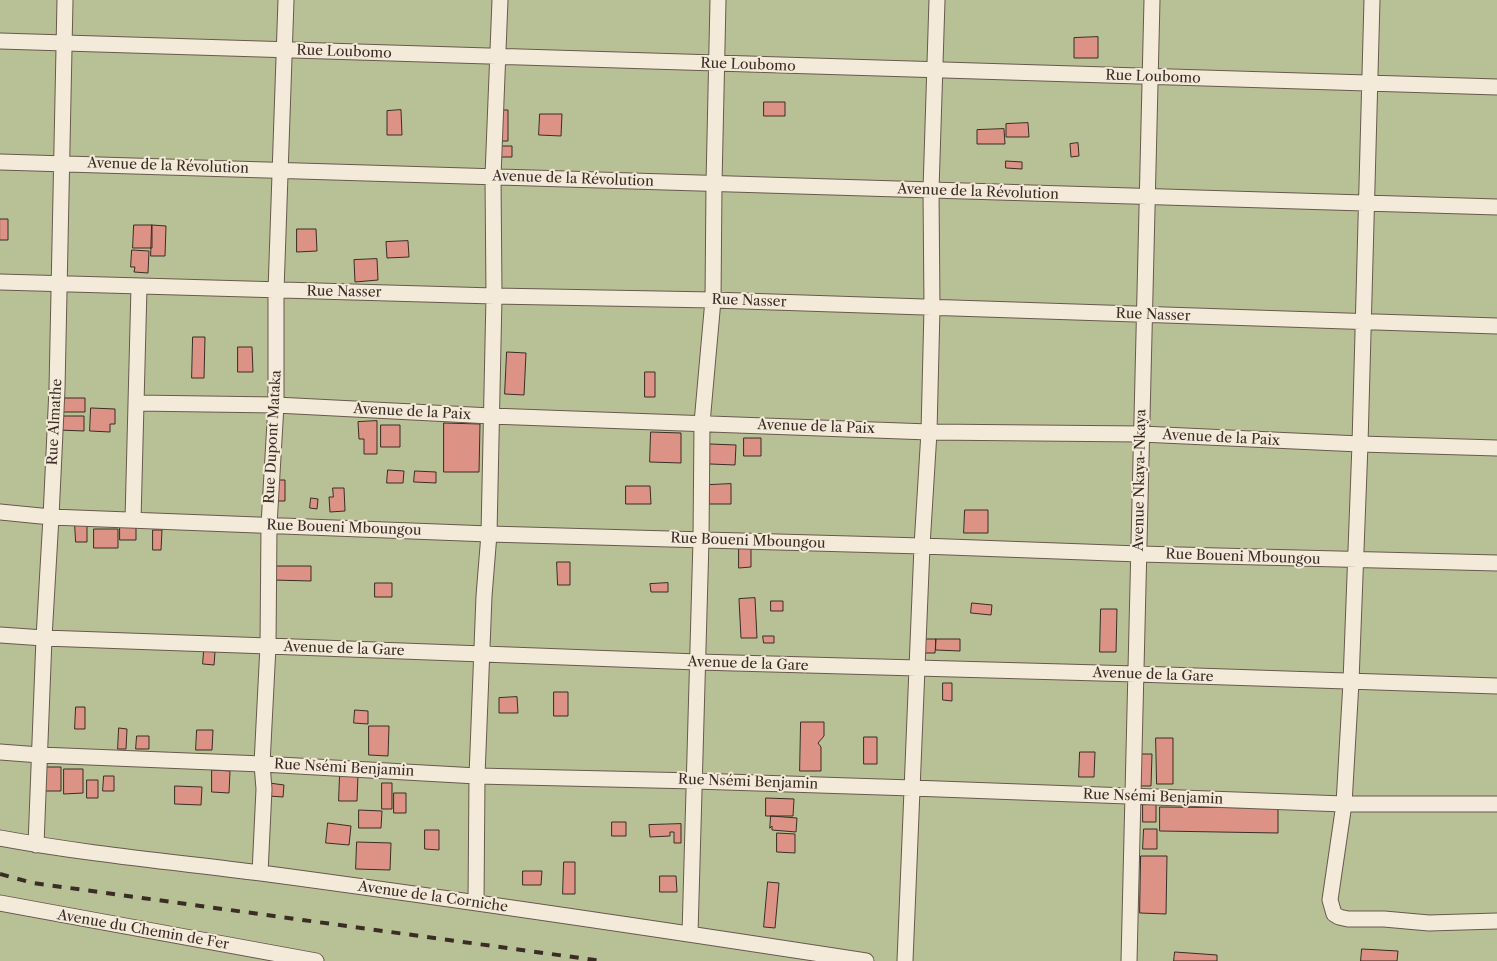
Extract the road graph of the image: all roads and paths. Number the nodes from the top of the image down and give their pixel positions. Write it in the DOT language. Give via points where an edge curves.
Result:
graph roads {
  1 [pos="66,0"];
  2 [pos="286,0"];
  3 [pos="500,0"];
  4 [pos="718,0"];
  5 [pos="937,0"];
  6 [pos="1152,0"];
  7 [pos="1372,0"];
  8 [pos="0,41"];
  9 [pos="64,44"];
  10 [pos="284,50"];
  11 [pos="497,56"];
  12 [pos="717,64"];
  13 [pos="936,70"];
  14 [pos="1150,76"];
  15 [pos="1370,84"];
  16 [pos="1497,87"];
  17 [pos="0,162"];
  18 [pos="62,163"];
  19 [pos="280,170"];
  20 [pos="493,176"];
  21 [pos="714,184"];
  22 [pos="931,190"];
  23 [pos="1146,197"];
  24 [pos="1367,204"];
  25 [pos="1497,207"];
  26 [pos="0,282"];
  27 [pos="60,284"];
  28 [pos="139,287"];
  29 [pos="276,291"];
  30 [pos="494,296"];
  31 [pos="713,300"];
  32 [pos="932,308"];
  33 [pos="1144,314"];
  34 [pos="1363,323"];
  35 [pos="1497,326"];
  36 [pos="136,403"];
  37 [pos="276,405"];
  38 [pos="491,416"];
  39 [pos="702,422"];
  40 [pos="929,432"];
  41 [pos="1141,434"];
  42 [pos="1360,444"];
  43 [pos="1497,448"];
  44 [pos="0,512"];
  45 [pos="51,517"];
  46 [pos="133,520"];
  47 [pos="268,525"];
  48 [pos="488,534"];
  49 [pos="701,540"];
  50 [pos="922,546"];
  51 [pos="1139,554"];
  52 [pos="1356,560"];
  53 [pos="1497,563"];
  54 [pos="0,635"];
  55 [pos="44,638"];
  56 [pos="268,646"];
  57 [pos="483,655"];
  58 [pos="698,662"];
  59 [pos="917,669"];
  60 [pos="1136,674"];
  61 [pos="1351,682"];
  62 [pos="1497,686"];
  63 [pos="0,752"];
  64 [pos="40,755"];
  65 [pos="262,764"];
  66 [pos="477,776"];
  67 [pos="695,781"];
  68 [pos="912,788"];
  69 [pos="1133,796"];
  70 [pos="1344,804"];
  71 [pos="1497,804"];
  72 [pos="0,838"];
  73 [pos="36,845"];
  74 [pos="260,873"];
  75 [pos="476,902"];
  76 [pos="0,903"];
  77 [pos="1497,921"];
  78 [pos="690,934"];
  79 [pos="316,961"];
  80 [pos="866,961"];
  81 [pos="905,961"];
  82 [pos="1129,961"];
  1 -- 9 [label="street, Rue Almathe"];
  2 -- 10 [label="street, Rue Dupont Mataka"];
  3 -- 11 [label="street"];
  4 -- 12 [label="street"];
  5 -- 13 [label="street"];
  6 -- 14 [label="street, Avenue Nkaya-Nkaya"];
  7 -- 15 [label="street"];
  8 -- 9 [label="street, Rue Loubomo"];
  9 -- 10 [label="street, Rue Loubomo"];
  9 -- 18 [label="street, Rue Almathe"];
  10 -- 11 [label="street, Rue Loubomo"];
  10 -- 19 [label="street, Rue Dupont Mataka"];
  11 -- 12 [label="street, Rue Loubomo"];
  11 -- 20 [label="street"];
  12 -- 13 [label="street, Rue Loubomo"];
  12 -- 21 [label="street"];
  13 -- 14 [label="street, Rue Loubomo"];
  13 -- 22 [label="street"];
  14 -- 15 [label="street, Rue Loubomo"];
  14 -- 23 [label="street, Avenue Nkaya-Nkaya"];
  15 -- 16 [label="street, Rue Loubomo"];
  15 -- 24 [label="street"];
  17 -- 18 [label="street, Avenue de la Révolution"];
  18 -- 19 [label="street, Avenue de la Révolution"];
  18 -- 27 [label="street, Rue Almathe"];
  19 -- 20 [label="street, Avenue de la Révolution"];
  19 -- 29 [label="street, Rue Dupont Mataka"];
  20 -- 21 [label="street, Avenue de la Révolution"];
  20 -- 30 [label="street"];
  21 -- 22 [label="street, Avenue de la Révolution"];
  21 -- 31 [label="street"];
  22 -- 23 [label="street, Avenue de la Révolution"];
  22 -- 32 [label="street"];
  23 -- 24 [label="street, Avenue de la Révolution"];
  23 -- 33 [label="street, Avenue Nkaya-Nkaya"];
  24 -- 25 [label="street, Avenue de la Révolution"];
  24 -- 34 [label="street"];
  26 -- 27 [label="street, Rue Nasser"];
  27 -- 28 [label="street, Rue Nasser"];
  27 -- 45 [label="street, Rue Almathe"];
  28 -- 29 [label="street, Rue Nasser"];
  28 -- 36 [label="street"];
  29 -- 30 [label="street, Rue Nasser"];
  29 -- 37 [label="street, Rue Dupont Mataka"];
  30 -- 31 [label="street, Rue Nasser"];
  30 -- 38 [label="street"];
  31 -- 32 [label="street, Rue Nasser"];
  31 -- 39 [label="street"];
  32 -- 33 [label="street, Rue Nasser"];
  32 -- 40 [label="street"];
  33 -- 34 [label="street, Rue Nasser"];
  33 -- 41 [label="street, Avenue Nkaya-Nkaya"];
  34 -- 35 [label="street, Rue Nasser"];
  34 -- 42 [label="street"];
  36 -- 37 [label="street, Avenue de la Paix"];
  36 -- 46 [label="street"];
  37 -- 38 [label="street, Avenue de la Paix"];
  37 -- 47 [label="street, Rue Dupont Mataka"];
  38 -- 39 [label="street, Avenue de la Paix"];
  38 -- 48 [label="street"];
  39 -- 40 [label="street, Avenue de la Paix"];
  39 -- 49 [label="street"];
  40 -- 41 [label="street, Avenue de la Paix"];
  40 -- 50 [label="street"];
  41 -- 42 [label="street, Avenue de la Paix"];
  41 -- 51 [label="street, Avenue Nkaya-Nkaya"];
  42 -- 43 [label="street, Avenue de la Paix"];
  42 -- 52 [label="street"];
  44 -- 45 [label="street, Rue Boueni Mboungou"];
  45 -- 46 [label="street, Rue Boueni Mboungou"];
  45 -- 55 [label="street, Rue Almathe"];
  46 -- 47 [label="street, Rue Boueni Mboungou"];
  47 -- 48 [label="street, Rue Boueni Mboungou"];
  47 -- 56 [label="street, Rue Dupont Mataka"];
  48 -- 49 [label="street, Rue Boueni Mboungou"];
  48 -- 57 [label="street"];
  49 -- 50 [label="street, Rue Boueni Mboungou"];
  49 -- 58 [label="street"];
  50 -- 51 [label="street, Rue Boueni Mboungou"];
  50 -- 59 [label="street"];
  51 -- 52 [label="street, Rue Boueni Mboungou"];
  51 -- 60 [label="street, Avenue Nkaya-Nkaya"];
  52 -- 53 [label="street, Rue Boueni Mboungou"];
  52 -- 61 [label="street"];
  54 -- 55 [label="street, Avenue de la Gare"];
  55 -- 56 [label="street, Avenue de la Gare"];
  55 -- 64 [label="street, Rue Almathe"];
  56 -- 57 [label="street, Avenue de la Gare"];
  56 -- 65 [label="street, Rue Dupont Mataka"];
  57 -- 58 [label="street, Avenue de la Gare"];
  57 -- 66 [label="street"];
  58 -- 59 [label="street, Avenue de la Gare"];
  58 -- 67 [label="street"];
  59 -- 60 [label="street, Avenue de la Gare"];
  59 -- 68 [label="street"];
  60 -- 61 [label="street, Avenue de la Gare"];
  60 -- 69 [label="street, Avenue Nkaya-Nkaya"];
  61 -- 62 [label="street, Avenue de la Gare"];
  61 -- 70 [label="street"];
  63 -- 64 [label="street, Rue Nsémi Benjamin"];
  64 -- 65 [label="street, Rue Nsémi Benjamin"];
  64 -- 73 [label="street, Rue Almathe"];
  65 -- 66 [label="street, Rue Nsémi Benjamin"];
  65 -- 74 [label="street, Rue Dupont Mataka"];
  66 -- 67 [label="street, Rue Nsémi Benjamin"];
  66 -- 75 [label="street"];
  67 -- 68 [label="street, Rue Nsémi Benjamin"];
  67 -- 78 [label="street"];
  68 -- 69 [label="street, Rue Nsémi Benjamin"];
  68 -- 81 [label="street"];
  69 -- 70 [label="street, Rue Nsémi Benjamin"];
  69 -- 82 [label="street, Avenue Nkaya-Nkaya"];
  70 -- 71 [label="street, Rue Nsémi Benjamin"];
  70 -- 77 [label="street" via="1330,900 1334,914 1348,918 1429,923"];
  72 -- 73 [label="street, Avenue de la Corniche"];
  73 -- 74 [label="street, Avenue de la Corniche"];
  74 -- 75 [label="street, Avenue de la Corniche"];
  75 -- 78 [label="street, Avenue de la Corniche"];
  76 -- 79 [label="street, Avenue du Chemin de Fer"];
  78 -- 80 [label="street, Avenue de la Corniche"];
}
